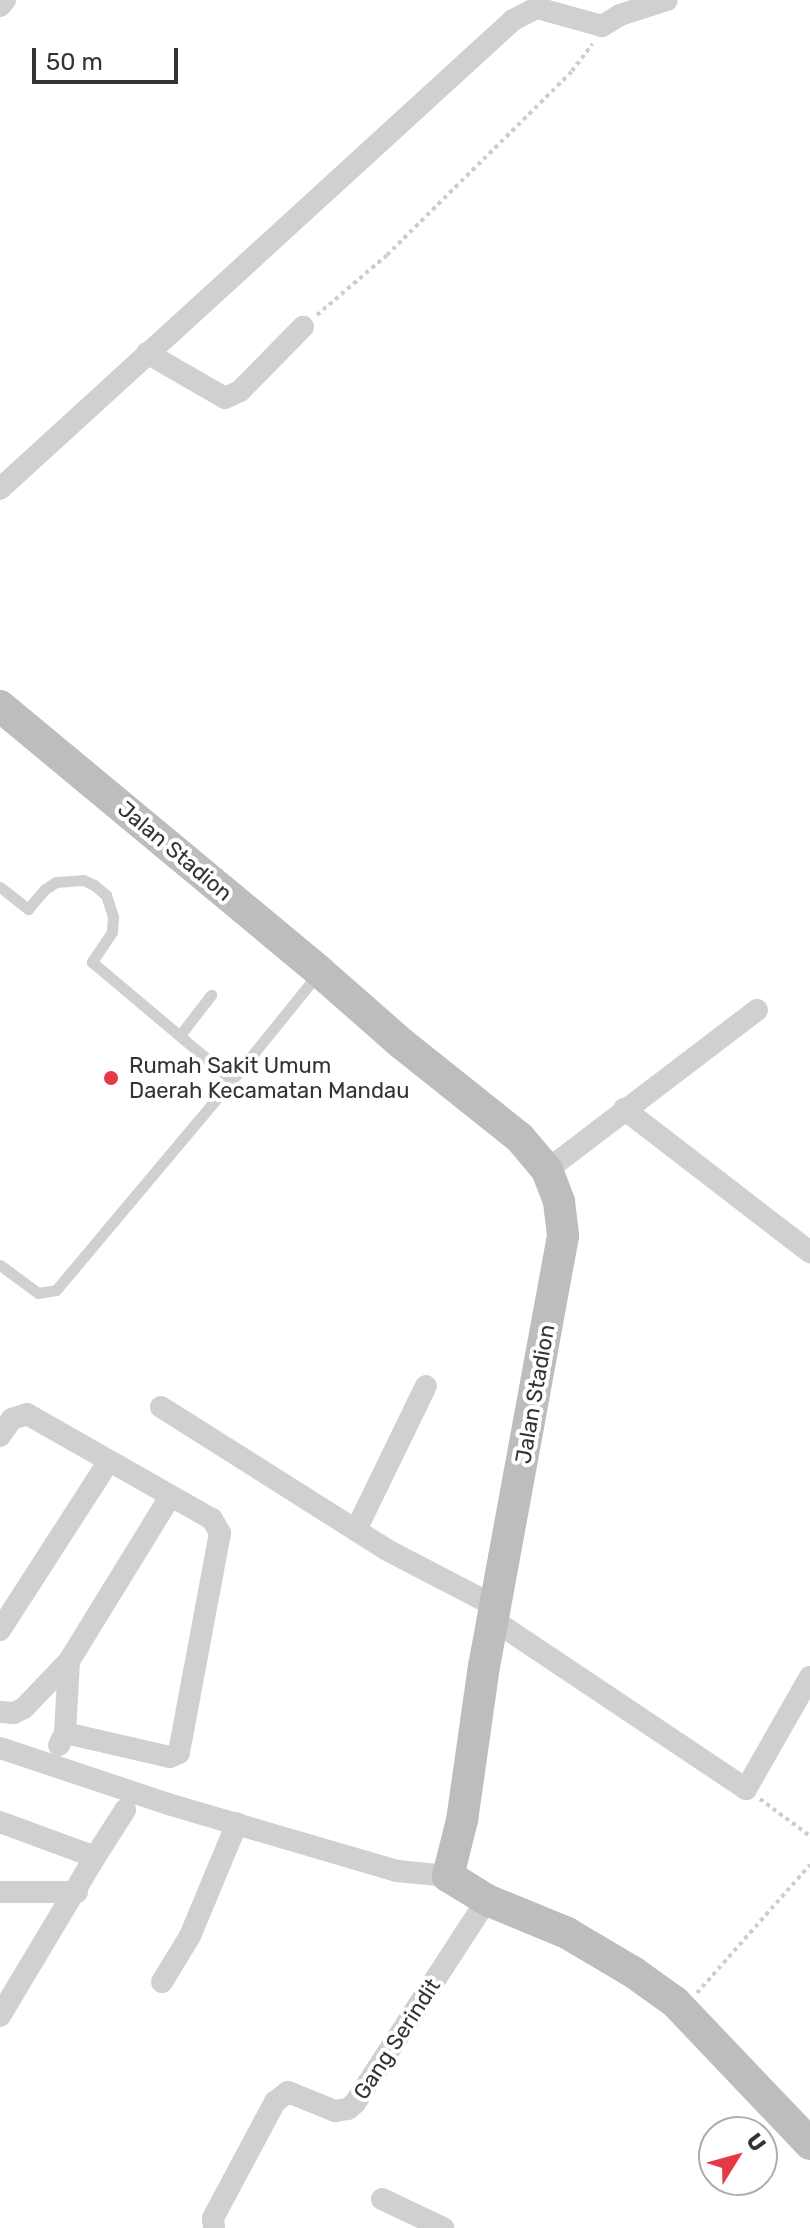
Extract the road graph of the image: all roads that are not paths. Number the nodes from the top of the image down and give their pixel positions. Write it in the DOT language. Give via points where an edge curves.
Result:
graph roads {
  1 [pos="5,0"];
  2 [pos="667,0"];
  3 [pos="0,6"];
  4 [pos="303,327"];
  5 [pos="147,353"];
  6 [pos="0,489"];
  7 [pos="0,706"];
  8 [pos="0,887"];
  9 [pos="319,971"];
  10 [pos="211,995"];
  11 [pos="757,1010"];
  12 [pos="180,1035"];
  13 [pos="232,1080"];
  14 [pos="624,1109"];
  15 [pos="547,1170"];
  16 [pos="810,1252"];
  17 [pos="0,1265"];
  18 [pos="426,1386"];
  19 [pos="161,1407"];
  20 [pos="0,1436"];
  21 [pos="109,1461"];
  22 [pos="170,1497"];
  23 [pos="356,1530"];
  24 [pos="494,1613"];
  25 [pos="0,1630"];
  26 [pos="69,1661"];
  27 [pos="810,1677"];
  28 [pos="0,1712"];
  29 [pos="65,1733"];
  30 [pos="0,1748"];
  31 [pos="51,1763"];
  32 [pos="125,1810"];
  33 [pos="0,1822"];
  34 [pos="237,1823"];
  35 [pos="95,1857"];
  36 [pos="448,1876"];
  37 [pos="0,1892"];
  38 [pos="77,1892"];
  39 [pos="487,1900"];
  40 [pos="162,1982"];
  41 [pos="7,1993"];
  42 [pos="0,2016"];
  43 [pos="810,2144"];
  44 [pos="382,2199"];
  45 [pos="214,2228"];
  46 [pos="443,2228"];
  1 -- 3 [label="street"];
  2 -- 5 [label="street" via="602,26 537,8 513,20"];
  4 -- 5 [label="street" via="240,391 225,398"];
  5 -- 6 [label="street"];
  7 -- 9 [label="street, Jalan Stadion"];
  8 -- 12 [label="lane" via="28,909 56,882 83,880 94,885 106,895 113,917 112,932 92,962"];
  9 -- 13 [label="lane"];
  9 -- 15 [label="street, Jalan Stadion" via="520,1138"];
  10 -- 12 [label="lane"];
  11 -- 14 [label="street"];
  12 -- 13 [label="lane"];
  13 -- 17 [label="lane" via="56,1290 38,1293"];
  14 -- 15 [label="street"];
  14 -- 16 [label="street"];
  15 -- 24 [label="street, Jalan Stadion" via="559,1202 563,1236"];
  18 -- 23 [label="street"];
  19 -- 23 [label="street"];
  20 -- 21 [label="street" via="12,1419 27,1414"];
  21 -- 22 [label="street"];
  21 -- 25 [label="street"];
  22 -- 26 [label="street"];
  22 -- 29 [label="street" via="212,1519 220,1533 180,1749 170,1757"];
  23 -- 24 [label="street"];
  24 -- 27 [label="street" via="746,1789"];
  24 -- 36 [label="street, Jalan Stadion" via="462,1820"];
  26 -- 28 [label="street" via="24,1708"];
  26 -- 29 [label="street"];
  29 -- 31 [label="street"];
  30 -- 31 [label="street"];
  31 -- 34 [label="street"];
  32 -- 35 [label="street"];
  33 -- 35 [label="street"];
  34 -- 36 [label="street" via="397,1871"];
  34 -- 40 [label="street" via="190,1936"];
  35 -- 38 [label="street"];
  36 -- 39 [label="street"];
  37 -- 38 [label="street"];
  38 -- 41 [label="street"];
  39 -- 43 [label="street" via="567,1933 633,1972 683,2010"];
  39 -- 45 [label="street, Gang Serindit" via="355,2103 335,2111 288,2092 275,2102 213,2218"];
  41 -- 42 [label="street"];
  44 -- 46 [label="street"];
}
